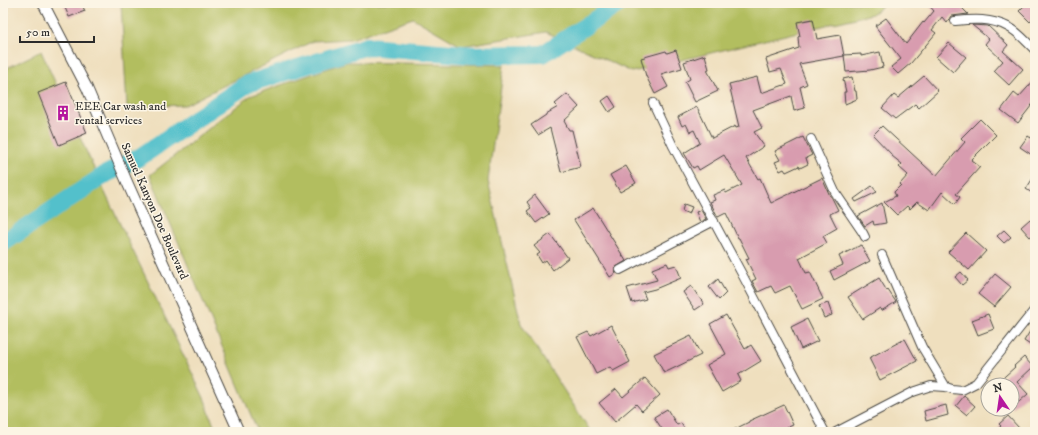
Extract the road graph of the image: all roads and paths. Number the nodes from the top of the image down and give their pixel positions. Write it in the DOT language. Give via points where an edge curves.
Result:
graph roads {
  1 [pos="44,3"];
  2 [pos="955,21"];
  3 [pos="1035,50"];
  4 [pos="653,103"];
  5 [pos="811,139"];
  6 [pos="714,221"];
  7 [pos="865,237"];
  8 [pos="882,255"];
  9 [pos="620,270"];
  10 [pos="1035,309"];
  11 [pos="946,387"];
  12 [pos="239,432"];
  13 [pos="825,432"];
  14 [pos="836,432"];
  1 -- 12 [label="street, Samuel Kanyon Doe Boulevard" via="87,88"];
  2 -- 3 [label="street" via="985,20 1009,27"];
  4 -- 6 [label="street"];
  5 -- 7 [label="street" via="835,192"];
  6 -- 9 [label="street"];
  6 -- 13 [label="street"];
  8 -- 11 [label="street" via="922,347"];
  10 -- 11 [label="street" via="976,383 962,390"];
  11 -- 14 [label="street" via="931,386 913,392"];
}
